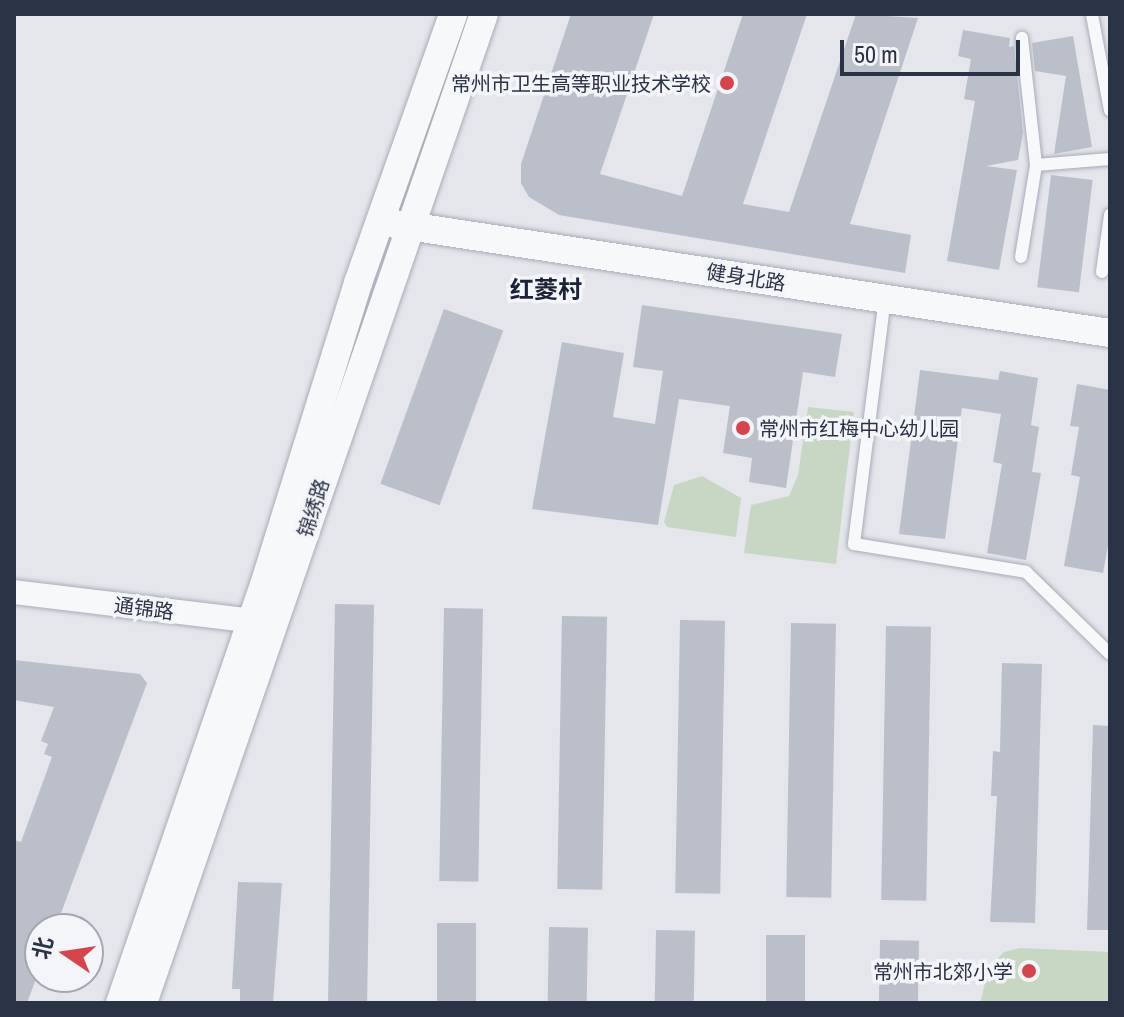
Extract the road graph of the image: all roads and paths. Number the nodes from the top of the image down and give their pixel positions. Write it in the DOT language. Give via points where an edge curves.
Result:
graph roads {
  1 [pos="453,14"];
  2 [pos="484,14"];
  3 [pos="1092,15"];
  4 [pos="1022,38"];
  5 [pos="1110,110"];
  6 [pos="1110,159"];
  7 [pos="1036,165"];
  8 [pos="1110,215"];
  9 [pos="381,223"];
  10 [pos="411,227"];
  11 [pos="1021,257"];
  12 [pos="1102,272"];
  13 [pos="885,298"];
  14 [pos="1110,333"];
  15 [pos="14,592"];
  16 [pos="263,622"];
  17 [pos="1110,654"];
  18 [pos="120,1003"];
  19 [pos="143,1003"];
  1 -- 9 [label="street, 锦绣路"];
  2 -- 10 [label="street, 锦绣路"];
  3 -- 5 [label="lane"];
  4 -- 7 [label="lane"];
  6 -- 7 [label="lane"];
  7 -- 11 [label="lane"];
  8 -- 12 [label="lane"];
  9 -- 10 [label="street, 健身北路"];
  9 -- 16 [label="street, 锦绣路"];
  10 -- 13 [label="street, 健身北路"];
  10 -- 16 [label="street, 锦绣路"];
  13 -- 14 [label="street, 健身北路"];
  13 -- 17 [label="lane" via="854,544 1026,572"];
  15 -- 16 [label="street, 通锦路"];
  16 -- 18 [label="street, 锦绣路"];
  16 -- 19 [label="street, 锦绣路"];
}
